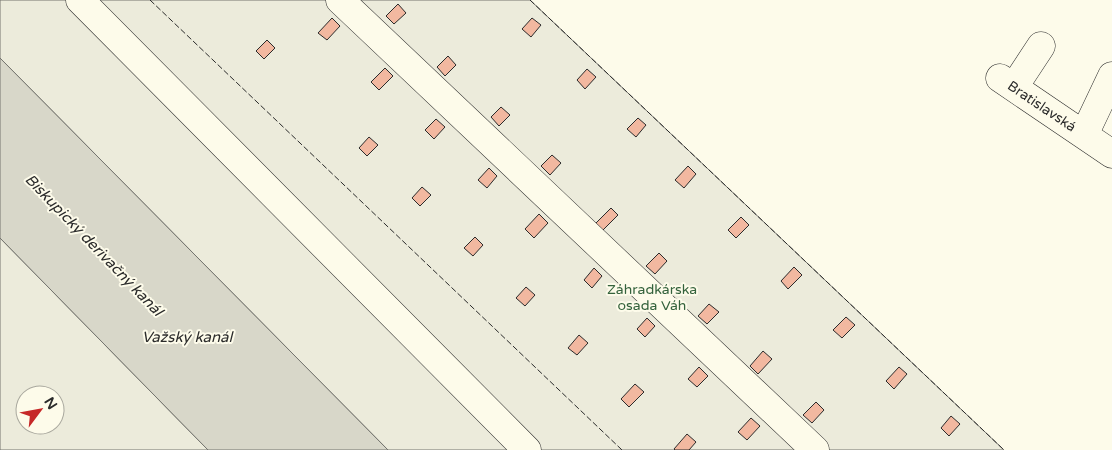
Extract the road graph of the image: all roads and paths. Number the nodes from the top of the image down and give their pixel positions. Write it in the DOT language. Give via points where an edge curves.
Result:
graph roads {
  1 [pos="80,0"];
  2 [pos="340,0"];
  3 [pos="1041,46"];
  4 [pos="1112,76"];
  5 [pos="1084,135"];
  6 [pos="1112,154"];
  7 [pos="527,450"];
  8 [pos="815,450"];
  1 -- 7 [label="lane"];
  2 -- 8 [label="lane"];
  3 -- 5 [label="lane, Bratislavská" via="1007,82"];
  4 -- 5 [label="lane"];
  5 -- 6 [label="lane, Bratislavská"];
}
